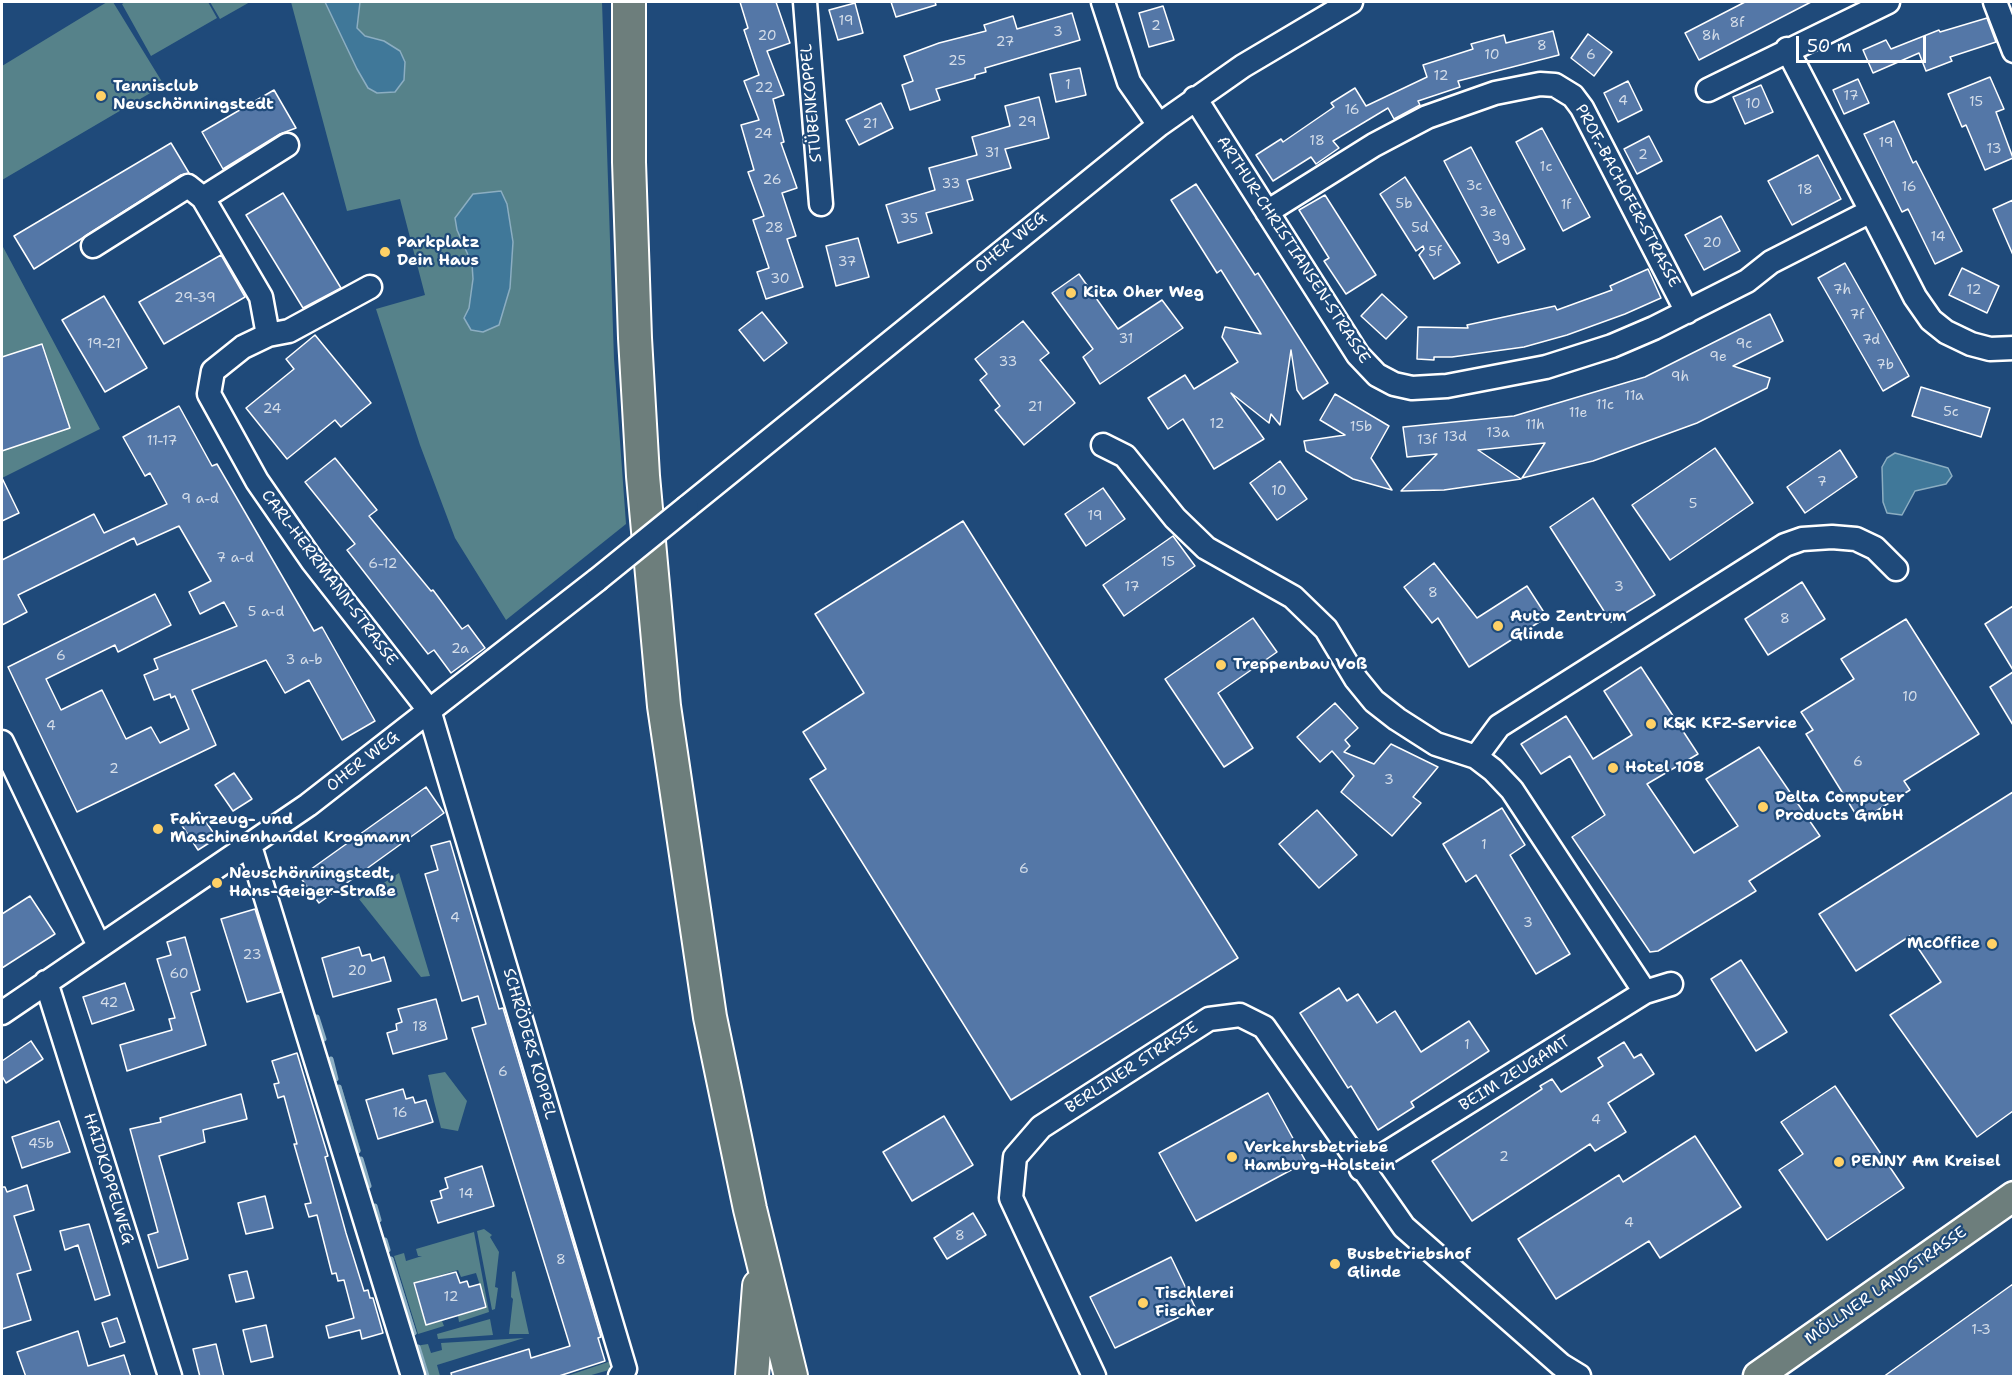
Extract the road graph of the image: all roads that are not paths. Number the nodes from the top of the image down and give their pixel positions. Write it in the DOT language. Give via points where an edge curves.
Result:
graph roads {
  1 [pos="629,2"];
  2 [pos="805,2"];
  3 [pos="1103,2"];
  4 [pos="1351,2"];
  5 [pos="1888,2"];
  6 [pos="1995,2"];
  7 [pos="1787,49"];
  8 [pos="2013,51"];
  9 [pos="1708,90"];
  10 [pos="1195,98"];
  11 [pos="1159,125"];
  12 [pos="287,145"];
  13 [pos="203,198"];
  14 [pos="821,204"];
  15 [pos="1870,211"];
  16 [pos="1267,212"];
  17 [pos="93,246"];
  18 [pos="370,287"];
  19 [pos="1687,312"];
  20 [pos="268,335"];
  21 [pos="2013,348"];
  22 [pos="1103,445"];
  23 [pos="1896,569"];
  24 [pos="429,710"];
  25 [pos="2,742"];
  26 [pos="1476,757"];
  27 [pos="250,846"];
  28 [pos="99,946"];
  29 [pos="46,982"];
  30 [pos="1671,984"];
  31 [pos="1645,992"];
  32 [pos="2,1013"];
  33 [pos="1361,1169"];
  34 [pos="2013,1196"];
  35 [pos="761,1256"];
  36 [pos="1568,1373"];
  37 [pos="170,1377"];
  38 [pos="413,1377"];
  39 [pos="620,1377"];
  40 [pos="752,1377"];
  41 [pos="791,1377"];
  42 [pos="1094,1377"];
  43 [pos="1758,1377"];
  1 -- 35 [label="highway" via="635,338 657,636 675,795 708,1006"];
  2 -- 14 [label="street, STÜBENKOPPEL"];
  3 -- 11 [label="street" via="1128,82"];
  4 -- 10 [label="street, OHER WEG"];
  5 -- 7 [label="street"];
  6 -- 8 [label="street"];
  7 -- 9 [label="street"];
  7 -- 15 [label="street"];
  10 -- 11 [label="street, OHER WEG"];
  10 -- 16 [label="street, ARTHUR-CHRISTIANSEN-STRASSE"];
  11 -- 24 [label="street, OHER WEG, bridge" via="597,580"];
  12 -- 13 [label="street"];
  13 -- 17 [label="street" via="189,186"];
  13 -- 20 [label="street" via="261,297"];
  15 -- 19 [label="street, ARTHUR-CHRISTIANSEN-STRASSE" via="1771,262 1747,281"];
  15 -- 21 [label="street" via="1931,320 1971,344 1990,349"];
  16 -- 19 [label="street, ARTHUR-CHRISTIANSEN-STRASSE" via="1363,362 1385,380 1403,387 1448,386 1546,367 1612,346"];
  16 -- 19 [label="street, PROF.-BACHOFER-STRASSE" via="1427,117 1495,93 1555,85 1573,96 1582,108"];
  18 -- 20 [label="street, CARL-HERRMANN-STRASSE" via="289,331"];
  20 -- 24 [label="street, CARL-HERRMANN-STRASSE" via="213,371 209,394 257,481 307,553"];
  22 -- 26 [label="street" via="1125,456 1175,518 1206,548 1293,597 1326,629 1374,701 1436,744"];
  23 -- 26 [label="street" via="1875,548 1856,539 1802,539 1785,545 1499,726"];
  24 -- 27 [label="street, OHER WEG"];
  24 -- 39 [label="street, SCHRÖDERS KOPPEL" via="625,1368"];
  25 -- 28 [label="street"];
  26 -- 31 [label="street" via="1512,790"];
  27 -- 28 [label="street, OHER WEG"];
  27 -- 38 [label="street"];
  28 -- 29 [label="street, OHER WEG"];
  29 -- 32 [label="street, OHER WEG"];
  29 -- 37 [label="street, HAIDKOPPELWEG"];
  30 -- 31 [label="street, BEIM ZEUGAMT"];
  31 -- 33 [label="street, BEIM ZEUGAMT"];
  33 -- 36 [label="street, BERLINER STRASSE" via="1404,1227"];
  33 -- 42 [label="street, BERLINER STRASSE" via="1264,1027 1240,1015 1209,1019 1041,1127 1015,1157 1011,1198"];
  34 -- 43 [label="main road, MÖLLNER LANDSTRASSE"];
  35 -- 40 [label="highway"];
  35 -- 41 [label="highway"];
}
